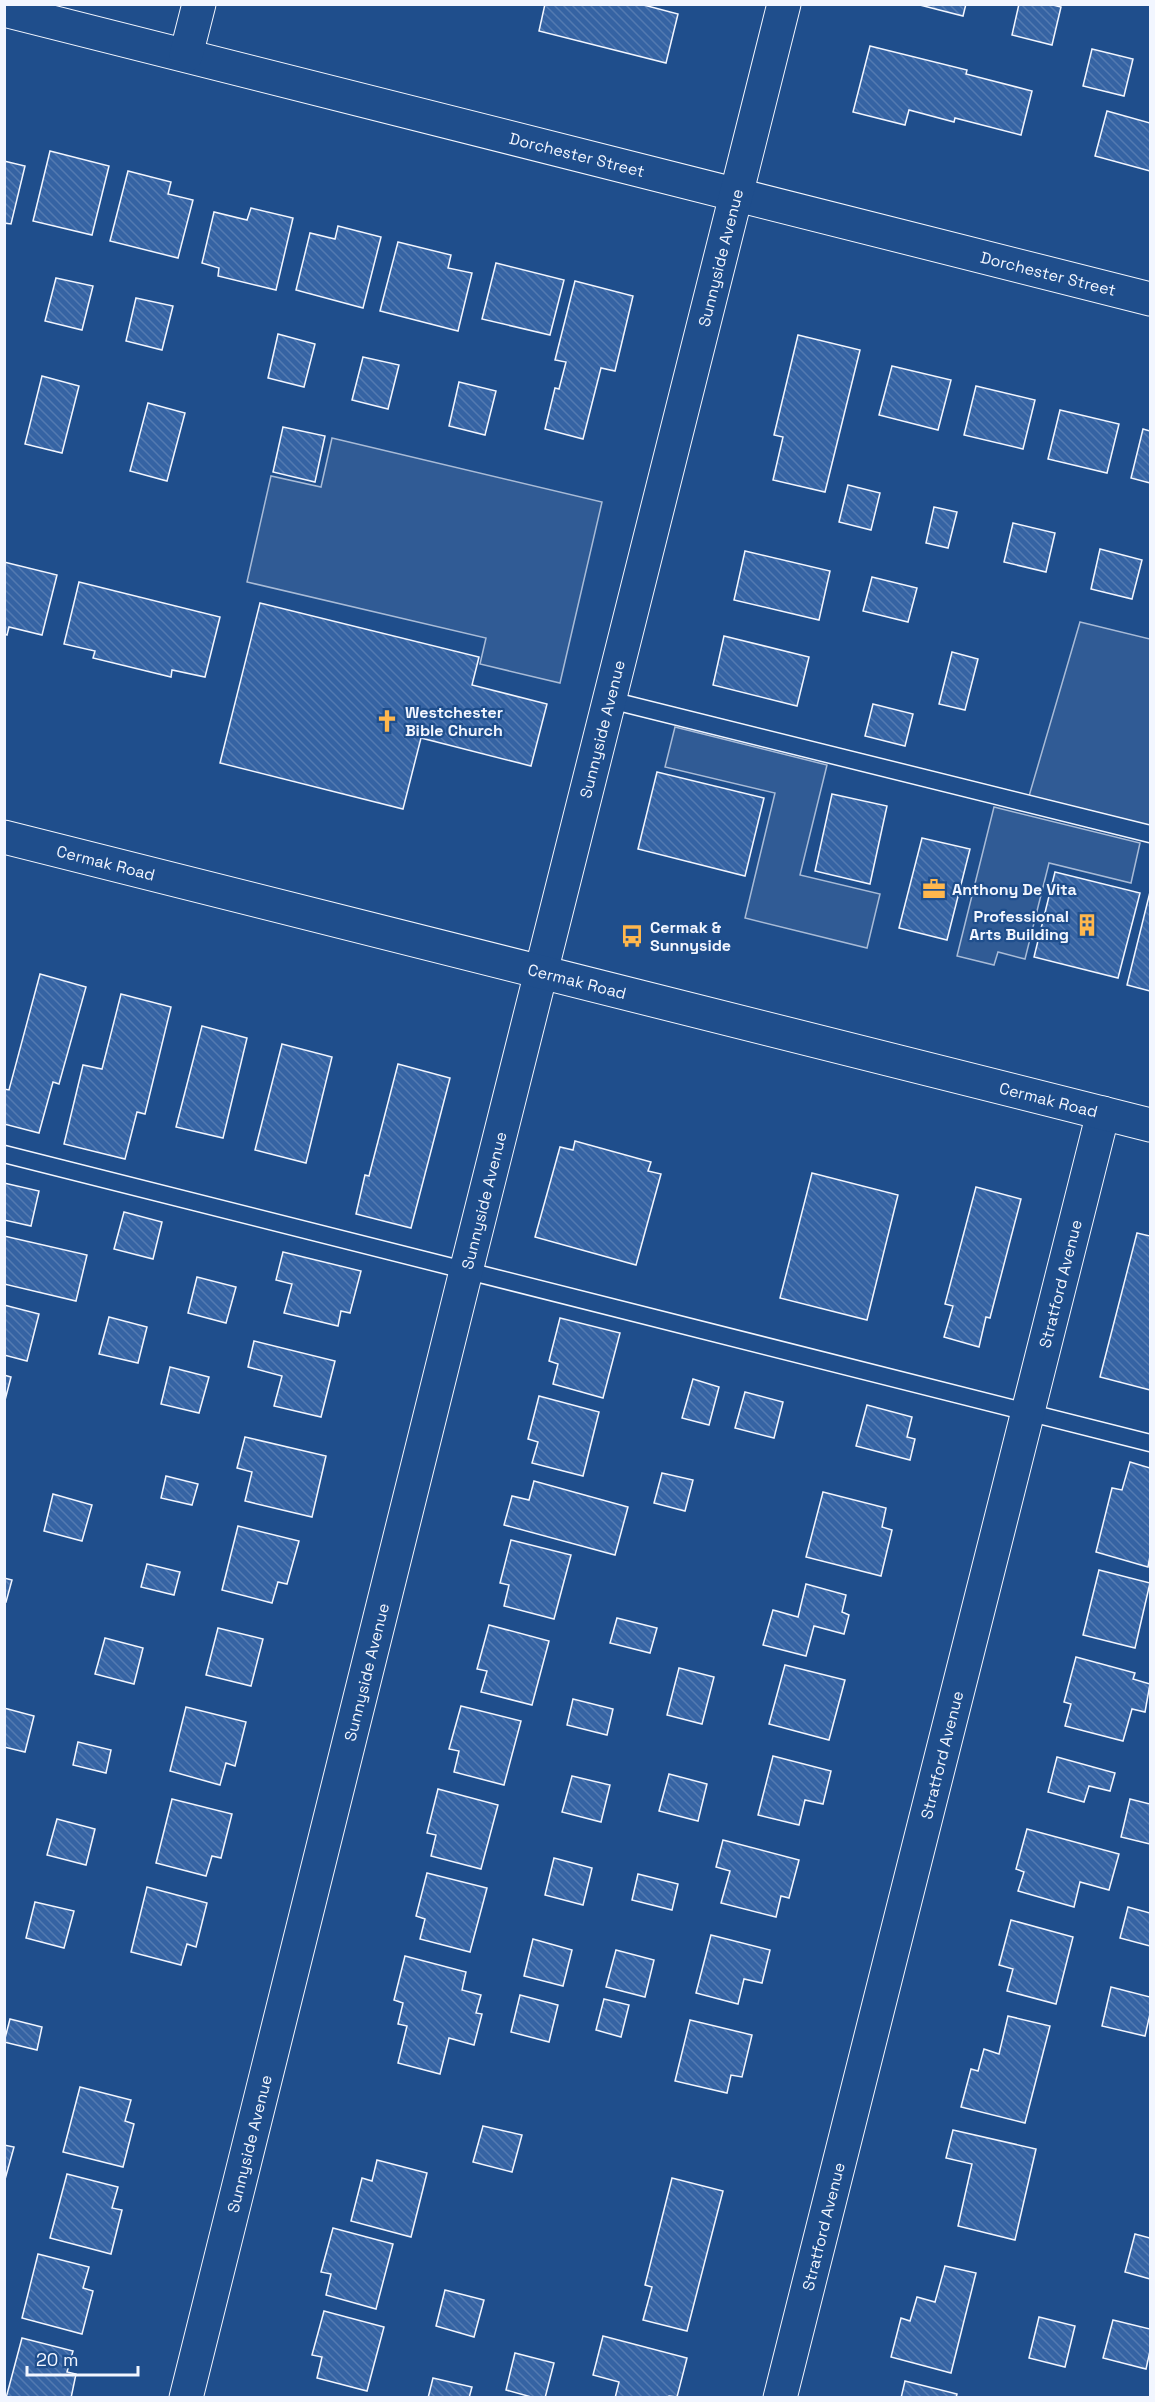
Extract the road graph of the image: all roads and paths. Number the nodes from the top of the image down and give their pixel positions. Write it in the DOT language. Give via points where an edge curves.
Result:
graph roads {
  1 [pos="199,4"];
  2 [pos="784,4"];
  3 [pos="4,9"];
  4 [pos="186,55"];
  5 [pos="738,195"];
  6 [pos="1150,299"];
  7 [pos="610,700"];
  8 [pos="1150,834"];
  9 [pos="4,837"];
  10 [pos="541,972"];
  11 [pos="1103,1113"];
  12 [pos="1150,1125"];
  13 [pos="4,1154"];
  14 [pos="466,1270"];
  15 [pos="1027,1412"];
  16 [pos="1150,1443"];
  17 [pos="186,2397"];
  18 [pos="780,2397"];
  1 -- 4 [label="street"];
  2 -- 5 [label="street, Sunnyside Avenue"];
  3 -- 4 [label="street, Dorchester Street"];
  4 -- 5 [label="street, Dorchester Street"];
  5 -- 6 [label="street, Dorchester Street"];
  5 -- 7 [label="street, Sunnyside Avenue"];
  7 -- 8 [label="lane"];
  7 -- 10 [label="street, Sunnyside Avenue"];
  9 -- 10 [label="street, Cermak Road"];
  10 -- 11 [label="street, Cermak Road"];
  10 -- 14 [label="street, Sunnyside Avenue"];
  11 -- 12 [label="street, Cermak Road"];
  11 -- 15 [label="street, Stratford Avenue"];
  13 -- 14 [label="lane"];
  14 -- 15 [label="lane"];
  14 -- 17 [label="street, Sunnyside Avenue"];
  15 -- 16 [label="lane"];
  15 -- 18 [label="street, Stratford Avenue"];
}
